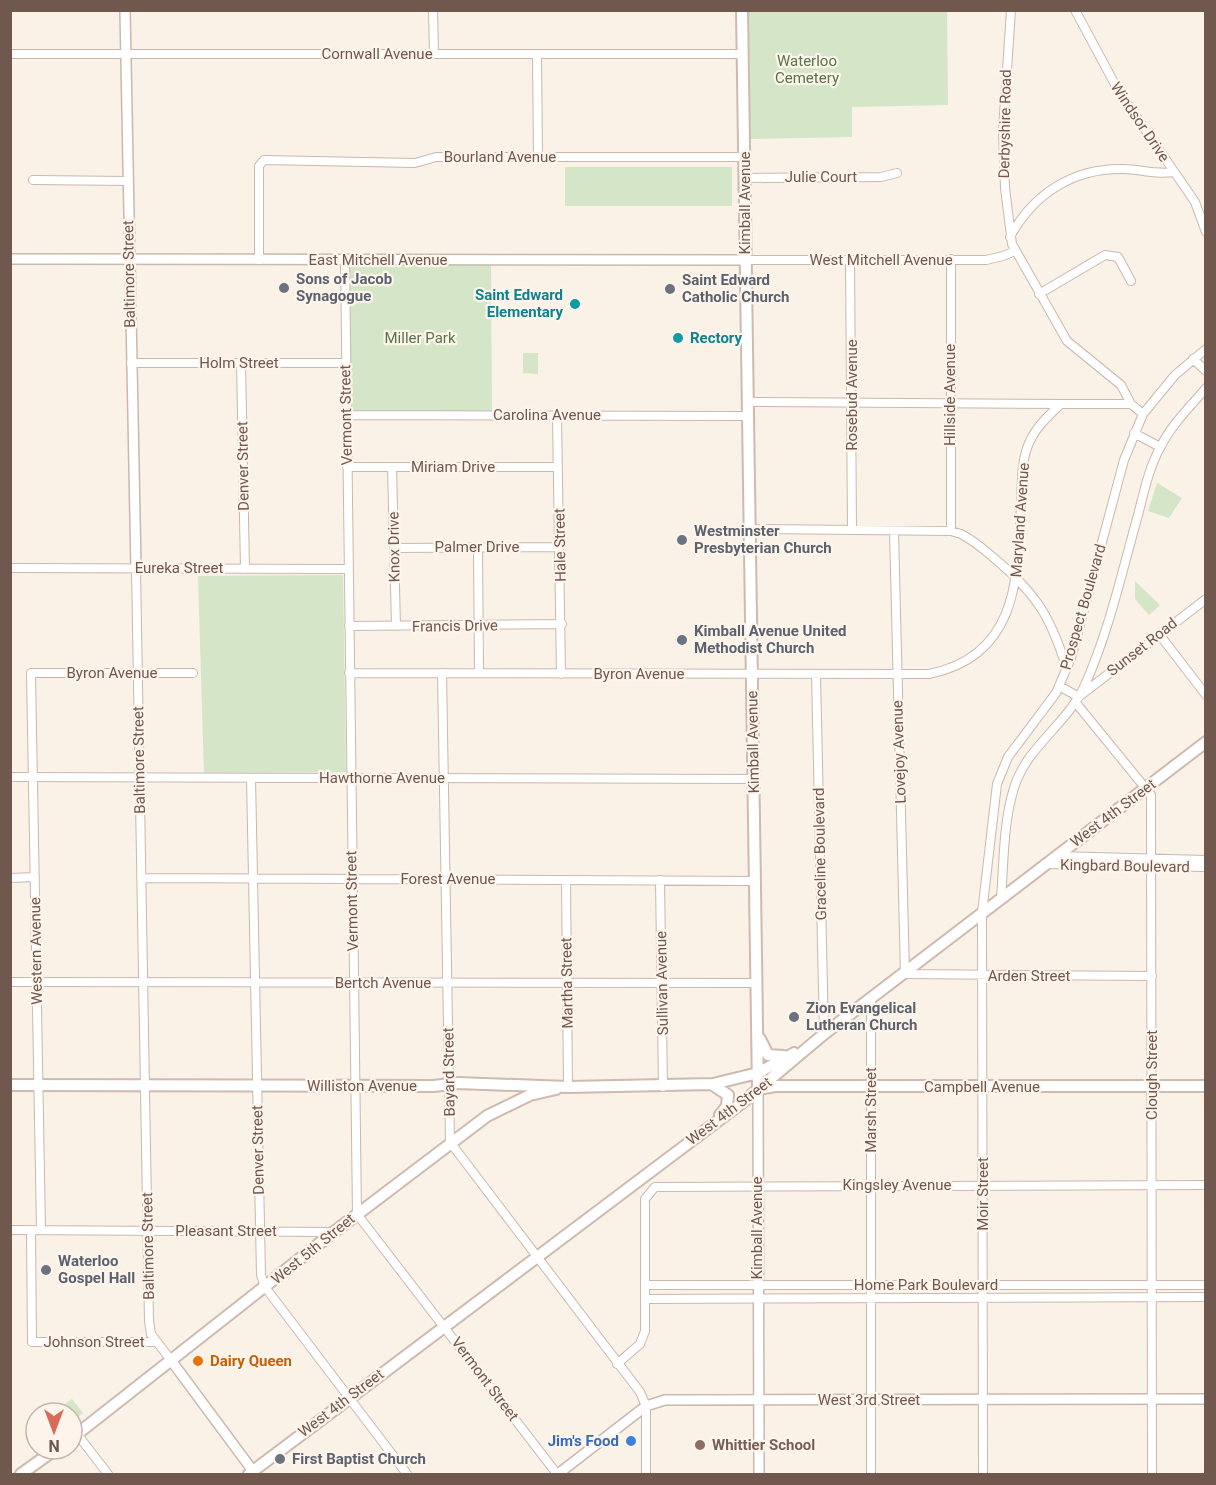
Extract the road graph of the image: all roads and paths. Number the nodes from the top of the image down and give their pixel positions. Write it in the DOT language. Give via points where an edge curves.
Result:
graph roads {
  1 [pos="124,10"];
  2 [pos="433,10"];
  3 [pos="742,10"];
  4 [pos="1011,10"];
  5 [pos="1074,10"];
  6 [pos="10,54"];
  7 [pos="126,54"];
  8 [pos="434,54"];
  9 [pos="537,54"];
  10 [pos="743,54"];
  11 [pos="538,157"];
  12 [pos="745,157"];
  13 [pos="1173,172"];
  14 [pos="897,173"];
  15 [pos="745,178"];
  16 [pos="33,180"];
  17 [pos="128,181"];
  18 [pos="1206,232"];
  19 [pos="1010,237"];
  20 [pos="1015,251"];
  21 [pos="10,259"];
  22 [pos="129,259"];
  23 [pos="951,259"];
  24 [pos="259,260"];
  25 [pos="345,260"];
  26 [pos="746,260"];
  27 [pos="850,260"];
  28 [pos="1131,281"];
  29 [pos="1040,294"];
  30 [pos="1206,349"];
  31 [pos="1193,359"];
  32 [pos="131,363"];
  33 [pos="241,363"];
  34 [pos="346,363"];
  35 [pos="1206,371"];
  36 [pos="1206,388"];
  37 [pos="748,402"];
  38 [pos="852,403"];
  39 [pos="949,404"];
  40 [pos="1061,404"];
  41 [pos="1131,404"];
  42 [pos="1143,414"];
  43 [pos="346,415"];
  44 [pos="557,416"];
  45 [pos="748,416"];
  46 [pos="1134,433"];
  47 [pos="1160,447"];
  48 [pos="347,467"];
  49 [pos="392,467"];
  50 [pos="558,467"];
  51 [pos="750,529"];
  52 [pos="852,530"];
  53 [pos="894,531"];
  54 [pos="951,531"];
  55 [pos="478,547"];
  56 [pos="559,547"];
  57 [pos="394,548"];
  58 [pos="10,568"];
  59 [pos="136,568"];
  60 [pos="244,569"];
  61 [pos="348,569"];
  62 [pos="1018,578"];
  63 [pos="1206,599"];
  64 [pos="562,624"];
  65 [pos="478,625"];
  66 [pos="349,626"];
  67 [pos="396,626"];
  68 [pos="1159,634"];
  69 [pos="1067,669"];
  70 [pos="138,672"];
  71 [pos="31,673"];
  72 [pos="193,673"];
  73 [pos="350,673"];
  74 [pos="441,673"];
  75 [pos="479,673"];
  76 [pos="561,674"];
  77 [pos="752,674"];
  78 [pos="816,674"];
  79 [pos="896,674"];
  80 [pos="929,674"];
  81 [pos="1059,687"];
  82 [pos="1206,695"];
  83 [pos="1078,699"];
  84 [pos="1206,742"];
  85 [pos="10,777"];
  86 [pos="34,777"];
  87 [pos="139,777"];
  88 [pos="251,778"];
  89 [pos="351,778"];
  90 [pos="443,778"];
  91 [pos="753,779"];
  92 [pos="1145,789"];
  93 [pos="1056,856"];
  94 [pos="1206,860"];
  95 [pos="1152,861"];
  96 [pos="1044,864"];
  97 [pos="1206,867"];
  98 [pos="35,877"];
  99 [pos="10,878"];
  100 [pos="141,878"];
  101 [pos="253,879"];
  102 [pos="352,879"];
  103 [pos="445,879"];
  104 [pos="566,880"];
  105 [pos="660,880"];
  106 [pos="754,881"];
  107 [pos="1001,898"];
  108 [pos="982,913"];
  109 [pos="905,974"];
  110 [pos="983,975"];
  111 [pos="1152,976"];
  112 [pos="10,982"];
  113 [pos="37,982"];
  114 [pos="144,982"];
  115 [pos="255,982"];
  116 [pos="353,982"];
  117 [pos="447,983"];
  118 [pos="567,983"];
  119 [pos="662,983"];
  120 [pos="755,983"];
  121 [pos="870,998"];
  122 [pos="757,1028"];
  123 [pos="825,1034"];
  124 [pos="793,1053"];
  125 [pos="758,1073"];
  126 [pos="448,1084"];
  127 [pos="712,1084"];
  128 [pos="10,1085"];
  129 [pos="38,1085"];
  130 [pos="257,1085"];
  131 [pos="354,1085"];
  132 [pos="146,1086"];
  133 [pos="1152,1086"];
  134 [pos="1206,1086"];
  135 [pos="568,1087"];
  136 [pos="663,1087"];
  137 [pos="871,1087"];
  138 [pos="983,1087"];
  139 [pos="758,1090"];
  140 [pos="713,1123"];
  141 [pos="450,1142"];
  142 [pos="871,1185"];
  143 [pos="983,1185"];
  144 [pos="1152,1185"];
  145 [pos="1206,1185"];
  146 [pos="757,1186"];
  147 [pos="357,1214"];
  148 [pos="10,1230"];
  149 [pos="31,1230"];
  150 [pos="40,1230"];
  151 [pos="259,1230"];
  152 [pos="148,1231"];
  153 [pos="334,1232"];
  154 [pos="536,1256"];
  155 [pos="646,1285"];
  156 [pos="758,1285"];
  157 [pos="871,1285"];
  158 [pos="983,1285"];
  159 [pos="1152,1285"];
  160 [pos="1206,1285"];
  161 [pos="265,1287"];
  162 [pos="871,1298"];
  163 [pos="983,1298"];
  164 [pos="1152,1298"];
  165 [pos="1206,1298"];
  166 [pos="646,1299"];
  167 [pos="758,1299"];
  168 [pos="444,1326"];
  169 [pos="156,1342"];
  170 [pos="170,1359"];
  171 [pos="617,1364"];
  172 [pos="348,1398"];
  173 [pos="1152,1399"];
  174 [pos="1206,1399"];
  175 [pos="871,1400"];
  176 [pos="983,1400"];
  177 [pos="759,1401"];
  178 [pos="646,1406"];
  179 [pos="84,1428"];
  180 [pos="84,1447"];
  181 [pos="39,1461"];
  182 [pos="253,1473"];
  183 [pos="21,1474"];
  184 [pos="108,1474"];
  185 [pos="407,1474"];
  186 [pos="557,1474"];
  187 [pos="646,1474"];
  188 [pos="759,1474"];
  189 [pos="871,1474"];
  190 [pos="983,1474"];
  191 [pos="1152,1474"];
  1 -- 7 [label="street, Baltimore Street"];
  2 -- 8 [label="street"];
  3 -- 10 [label="main road, Kimball Avenue"];
  4 -- 19 [label="street, Derbyshire Road" via="1003,130"];
  5 -- 13 [label="street, Windsor Drive" via="1118,90"];
  6 -- 7 [label="street, Cornwall Avenue"];
  7 -- 8 [label="street, Cornwall Avenue"];
  7 -- 17 [label="street, Baltimore Street"];
  8 -- 9 [label="street, Cornwall Avenue"];
  9 -- 10 [label="street, Cornwall Avenue"];
  9 -- 11 [label="street"];
  10 -- 12 [label="main road, Kimball Avenue"];
  11 -- 12 [label="street, Bourland Avenue"];
  11 -- 24 [label="street, Bourland Avenue" via="436,157 414,163 264,160 258,166"];
  12 -- 15 [label="main road, Kimball Avenue"];
  13 -- 18 [label="street, Windsor Drive" via="1195,202"];
  13 -- 19 [label="street" via="1111,169 1075,177 1040,197"];
  14 -- 15 [label="street, Julie Court" via="881,177"];
  15 -- 26 [label="main road, Kimball Avenue"];
  16 -- 17 [label="street"];
  17 -- 22 [label="street, Baltimore Street"];
  19 -- 20 [label="street, Derbyshire Road"];
  20 -- 23 [label="street, West Mitchell Avenue" via="995,259"];
  20 -- 29 [label="street"];
  21 -- 22 [label="street, East Mitchell Avenue"];
  22 -- 24 [label="street, East Mitchell Avenue"];
  22 -- 32 [label="street, Baltimore Street"];
  23 -- 27 [label="street, West Mitchell Avenue"];
  23 -- 39 [label="street, Hillside Avenue"];
  24 -- 25 [label="street, East Mitchell Avenue"];
  25 -- 26 [label="street, East Mitchell Avenue"];
  25 -- 34 [label="street, Vermont Street"];
  26 -- 27 [label="street, West Mitchell Avenue"];
  26 -- 37 [label="main road, Kimball Avenue"];
  27 -- 38 [label="street, Rosebud Avenue"];
  28 -- 29 [label="street" via="1118,257 1105,255"];
  29 -- 41 [label="street" via="1067,341 1121,385"];
  30 -- 31 [label="street, Prospect Boulevard"];
  31 -- 35 [label="street"];
  31 -- 42 [label="street, Prospect Boulevard"];
  32 -- 33 [label="street, Holm Street"];
  32 -- 59 [label="street, Baltimore Street"];
  33 -- 34 [label="street, Holm Street"];
  33 -- 60 [label="street, Denver Street"];
  34 -- 43 [label="street, Vermont Street"];
  36 -- 47 [label="street, Prospect Boulevard"];
  37 -- 38 [label="street"];
  37 -- 45 [label="main road, Kimball Avenue"];
  38 -- 39 [label="street"];
  38 -- 52 [label="street, Rosebud Avenue"];
  39 -- 40 [label="street"];
  39 -- 54 [label="street, Hillside Avenue"];
  40 -- 41 [label="street"];
  40 -- 62 [label="street, Maryland Avenue" via="1038,427 1026,452"];
  41 -- 42 [label="street"];
  42 -- 46 [label="street, Prospect Boulevard"];
  43 -- 44 [label="street, Carolina Avenue"];
  43 -- 48 [label="street, Vermont Street"];
  44 -- 45 [label="street, Carolina Avenue"];
  44 -- 50 [label="street, Hale Street"];
  45 -- 51 [label="main road, Kimball Avenue"];
  46 -- 47 [label="street"];
  46 -- 69 [label="street, Prospect Boulevard"];
  47 -- 83 [label="street, Prospect Boulevard" via="1099,651"];
  48 -- 49 [label="street, Miriam Drive"];
  48 -- 61 [label="street, Vermont Street"];
  49 -- 50 [label="street, Miriam Drive"];
  49 -- 57 [label="street, Knox Drive"];
  50 -- 56 [label="street, Hale Street"];
  51 -- 52 [label="street"];
  51 -- 77 [label="main road, Kimball Avenue"];
  52 -- 53 [label="street"];
  53 -- 54 [label="street"];
  53 -- 79 [label="street, Lovejoy Avenue"];
  54 -- 62 [label="street" via="976,543"];
  55 -- 56 [label="street, Palmer Drive"];
  55 -- 57 [label="street, Palmer Drive"];
  55 -- 65 [label="street"];
  56 -- 64 [label="street, Hale Street"];
  57 -- 67 [label="street, Knox Drive"];
  58 -- 59 [label="street, Eureka Street"];
  59 -- 60 [label="street, Eureka Street"];
  59 -- 70 [label="street, Baltimore Street"];
  60 -- 61 [label="street, Eureka Street"];
  61 -- 66 [label="street, Vermont Street"];
  62 -- 69 [label="street" via="1047,615"];
  62 -- 80 [label="street, Maryland Avenue" via="1004,620 986,646 960,664"];
  63 -- 68 [label="street, Sunset Road"];
  64 -- 65 [label="street, Francis Drive"];
  64 -- 76 [label="street, Hale Street"];
  65 -- 67 [label="street, Francis Drive"];
  65 -- 75 [label="street"];
  66 -- 67 [label="street, Francis Drive"];
  66 -- 73 [label="street, Vermont Street"];
  68 -- 82 [label="street"];
  68 -- 83 [label="street, Sunset Road"];
  69 -- 81 [label="street, Prospect Boulevard"];
  70 -- 71 [label="street, Byron Avenue"];
  70 -- 72 [label="street, Byron Avenue"];
  70 -- 87 [label="street, Baltimore Street"];
  71 -- 86 [label="street, Western Avenue"];
  73 -- 74 [label="street, Byron Avenue"];
  73 -- 89 [label="street, Vermont Street"];
  74 -- 75 [label="street, Byron Avenue"];
  74 -- 90 [label="street, Bayard Street"];
  75 -- 76 [label="street, Byron Avenue"];
  76 -- 77 [label="street, Byron Avenue"];
  77 -- 78 [label="street, Byron Avenue"];
  77 -- 91 [label="main road, Kimball Avenue"];
  78 -- 79 [label="street, Byron Avenue"];
  78 -- 123 [label="street, Graceline Boulevard"];
  79 -- 80 [label="street, Byron Avenue"];
  79 -- 109 [label="street, Lovejoy Avenue"];
  81 -- 83 [label="street"];
  81 -- 108 [label="street, Prospect Boulevard" via="1000,774"];
  83 -- 92 [label="street, Clough Street"];
  83 -- 107 [label="street, Prospect Boulevard" via="1033,753 1016,782 1008,819"];
  84 -- 92 [label="main road, West 4th Street"];
  85 -- 86 [label="street, Hawthorne Avenue"];
  86 -- 87 [label="street, Hawthorne Avenue"];
  86 -- 98 [label="street, Western Avenue"];
  87 -- 88 [label="street, Hawthorne Avenue"];
  87 -- 100 [label="street, Baltimore Street"];
  88 -- 89 [label="street, Hawthorne Avenue"];
  88 -- 101 [label="street, Denver Street"];
  89 -- 90 [label="street, Hawthorne Avenue"];
  89 -- 102 [label="street, Vermont Street"];
  90 -- 91 [label="street, Hawthorne Avenue"];
  90 -- 103 [label="street, Bayard Street"];
  91 -- 106 [label="main road, Kimball Avenue"];
  92 -- 93 [label="main road, West 4th Street"];
  92 -- 95 [label="street, Clough Street" via="1151,795"];
  93 -- 95 [label="street, Kingbard Boulevard"];
  93 -- 96 [label="main road, West 4th Street"];
  94 -- 95 [label="street, Kingbard Boulevard"];
  95 -- 96 [label="street, Kingbard Boulevard"];
  95 -- 97 [label="street, Kingbard Boulevard"];
  95 -- 111 [label="street, Clough Street"];
  96 -- 107 [label="main road, West 4th Street"];
  98 -- 99 [label="street"];
  98 -- 113 [label="street, Western Avenue"];
  100 -- 101 [label="street, Forest Avenue"];
  100 -- 114 [label="street, Baltimore Street"];
  101 -- 102 [label="street, Forest Avenue"];
  101 -- 115 [label="street, Denver Street"];
  102 -- 103 [label="street, Forest Avenue"];
  102 -- 116 [label="street, Vermont Street"];
  103 -- 104 [label="street, Forest Avenue"];
  103 -- 117 [label="street, Bayard Street"];
  104 -- 105 [label="street, Forest Avenue"];
  104 -- 118 [label="street, Martha Street"];
  105 -- 106 [label="street, Forest Avenue"];
  105 -- 119 [label="street, Sullivan Avenue"];
  106 -- 120 [label="main road, Kimball Avenue"];
  107 -- 108 [label="main road, West 4th Street"];
  108 -- 109 [label="main road, West 4th Street"];
  108 -- 110 [label="street, Moir Street"];
  109 -- 110 [label="street, Arden Street"];
  109 -- 121 [label="main road, West 4th Street"];
  110 -- 111 [label="street, Arden Street"];
  110 -- 138 [label="street, Moir Street"];
  111 -- 133 [label="street, Clough Street"];
  112 -- 113 [label="street, Bertch Avenue"];
  113 -- 114 [label="street, Bertch Avenue"];
  113 -- 129 [label="street, Western Avenue"];
  114 -- 115 [label="street, Bertch Avenue"];
  114 -- 132 [label="street, Baltimore Street"];
  115 -- 116 [label="street, Bertch Avenue"];
  115 -- 130 [label="street, Denver Street"];
  116 -- 117 [label="street, Bertch Avenue"];
  116 -- 131 [label="street, Vermont Street"];
  117 -- 118 [label="street, Bertch Avenue"];
  117 -- 126 [label="street, Bayard Street"];
  118 -- 119 [label="street, Bertch Avenue"];
  118 -- 135 [label="street, Martha Street"];
  119 -- 120 [label="street, Bertch Avenue"];
  119 -- 136 [label="street, Sullivan Avenue"];
  120 -- 122 [label="main road, Kimball Avenue"];
  121 -- 123 [label="main road, West 4th Street"];
  121 -- 137 [label="street, Marsh Street"];
  122 -- 124 [label="main road" via="768,1055 779,1058"];
  122 -- 125 [label="main road, Kimball Avenue"];
  123 -- 124 [label="main road, Williston Avenue"];
  123 -- 139 [label="main road, West 4th Street"];
  124 -- 125 [label="main road, Williston Avenue"];
  125 -- 127 [label="main road, Williston Avenue"];
  125 -- 139 [label="main road, Kimball Avenue"];
  126 -- 131 [label="main road, Williston Avenue"];
  126 -- 135 [label="main road, Williston Avenue"];
  126 -- 141 [label="street, Bayard Street"];
  127 -- 136 [label="main road, Williston Avenue"];
  127 -- 140 [label="main road" via="725,1090 728,1100"];
  128 -- 129 [label="main road, Williston Avenue"];
  129 -- 132 [label="main road, Williston Avenue"];
  129 -- 150 [label="street, Western Avenue"];
  130 -- 131 [label="main road, Williston Avenue"];
  130 -- 132 [label="main road, Williston Avenue"];
  130 -- 151 [label="street, Denver Street"];
  131 -- 147 [label="street, Vermont Street"];
  132 -- 152 [label="street, Baltimore Street"];
  133 -- 134 [label="main road, Campbell Avenue"];
  133 -- 138 [label="main road, Campbell Avenue"];
  133 -- 144 [label="street, Clough Street"];
  135 -- 136 [label="main road, Williston Avenue"];
  135 -- 141 [label="main road, West 5th Street" via="513,1102"];
  137 -- 138 [label="main road, Campbell Avenue"];
  137 -- 139 [label="main road, Campbell Avenue" via="776,1086"];
  137 -- 142 [label="street, Marsh Street"];
  138 -- 143 [label="street, Moir Street"];
  139 -- 140 [label="main road, West 4th Street"];
  139 -- 146 [label="street, Kimball Avenue"];
  140 -- 154 [label="main road, West 4th Street"];
  141 -- 147 [label="main road, West 5th Street"];
  141 -- 154 [label="street"];
  142 -- 143 [label="street, Kingsley Avenue"];
  142 -- 146 [label="street, Kingsley Avenue"];
  142 -- 157 [label="street, Marsh Street"];
  143 -- 144 [label="street, Kingsley Avenue"];
  143 -- 158 [label="street, Moir Street"];
  144 -- 145 [label="street, Kingsley Avenue"];
  144 -- 159 [label="street, Clough Street"];
  146 -- 155 [label="street, Kingsley Avenue" via="661,1186 650,1190 645,1199"];
  146 -- 156 [label="street, Kimball Avenue"];
  147 -- 153 [label="main road, West 5th Street"];
  147 -- 168 [label="street, Vermont Street"];
  148 -- 149 [label="street, Pleasant Street"];
  149 -- 150 [label="street, Pleasant Street"];
  149 -- 169 [label="street, Johnson Street" via="32,1342"];
  150 -- 152 [label="street, Pleasant Street"];
  151 -- 152 [label="street, Pleasant Street"];
  151 -- 153 [label="street, Pleasant Street"];
  151 -- 161 [label="street, Denver Street"];
  152 -- 169 [label="street, Baltimore Street" via="149,1321"];
  153 -- 161 [label="main road, West 5th Street"];
  154 -- 168 [label="main road, West 4th Street"];
  154 -- 171 [label="street"];
  155 -- 156 [label="street, Home Park Boulevard"];
  155 -- 166 [label="street"];
  156 -- 157 [label="street, Home Park Boulevard"];
  156 -- 167 [label="street, Kimball Avenue"];
  157 -- 158 [label="street, Home Park Boulevard"];
  157 -- 162 [label="street, Marsh Street"];
  158 -- 159 [label="street, Home Park Boulevard"];
  158 -- 163 [label="street, Moir Street"];
  159 -- 160 [label="street, Home Park Boulevard"];
  159 -- 164 [label="street, Clough Street"];
  161 -- 170 [label="main road, West 5th Street"];
  161 -- 172 [label="street, Denver Street"];
  162 -- 163 [label="street, Home Park Boulevard"];
  162 -- 167 [label="street, Home Park Boulevard"];
  162 -- 175 [label="street, Marsh Street"];
  163 -- 164 [label="street, Home Park Boulevard"];
  163 -- 176 [label="street, Moir Street"];
  164 -- 165 [label="street, Home Park Boulevard"];
  164 -- 173 [label="street, Clough Street"];
  166 -- 167 [label="street, Home Park Boulevard"];
  166 -- 171 [label="street" via="644,1339"];
  167 -- 177 [label="street, Kimball Avenue"];
  168 -- 172 [label="main road, West 4th Street"];
  168 -- 186 [label="street, Vermont Street"];
  169 -- 170 [label="street, Baltimore Street"];
  170 -- 179 [label="main road, West 5th Street"];
  170 -- 182 [label="street, Baltimore Street"];
  171 -- 178 [label="street" via="640,1392"];
  172 -- 182 [label="main road, West 4th Street"];
  172 -- 185 [label="street, Denver Street"];
  173 -- 174 [label="street, West 3rd Street"];
  173 -- 176 [label="street, West 3rd Street"];
  173 -- 191 [label="street, Clough Street"];
  175 -- 176 [label="street, West 3rd Street"];
  175 -- 177 [label="street, West 3rd Street"];
  175 -- 189 [label="street, Marsh Street"];
  176 -- 190 [label="street, Moir Street"];
  177 -- 178 [label="street, West 3rd Street" via="665,1400"];
  177 -- 188 [label="street, Kimball Avenue"];
  178 -- 186 [label="street, West 3rd Street"];
  178 -- 187 [label="street"];
  180 -- 184 [label="street"];
  181 -- 183 [label="main road"];
}
